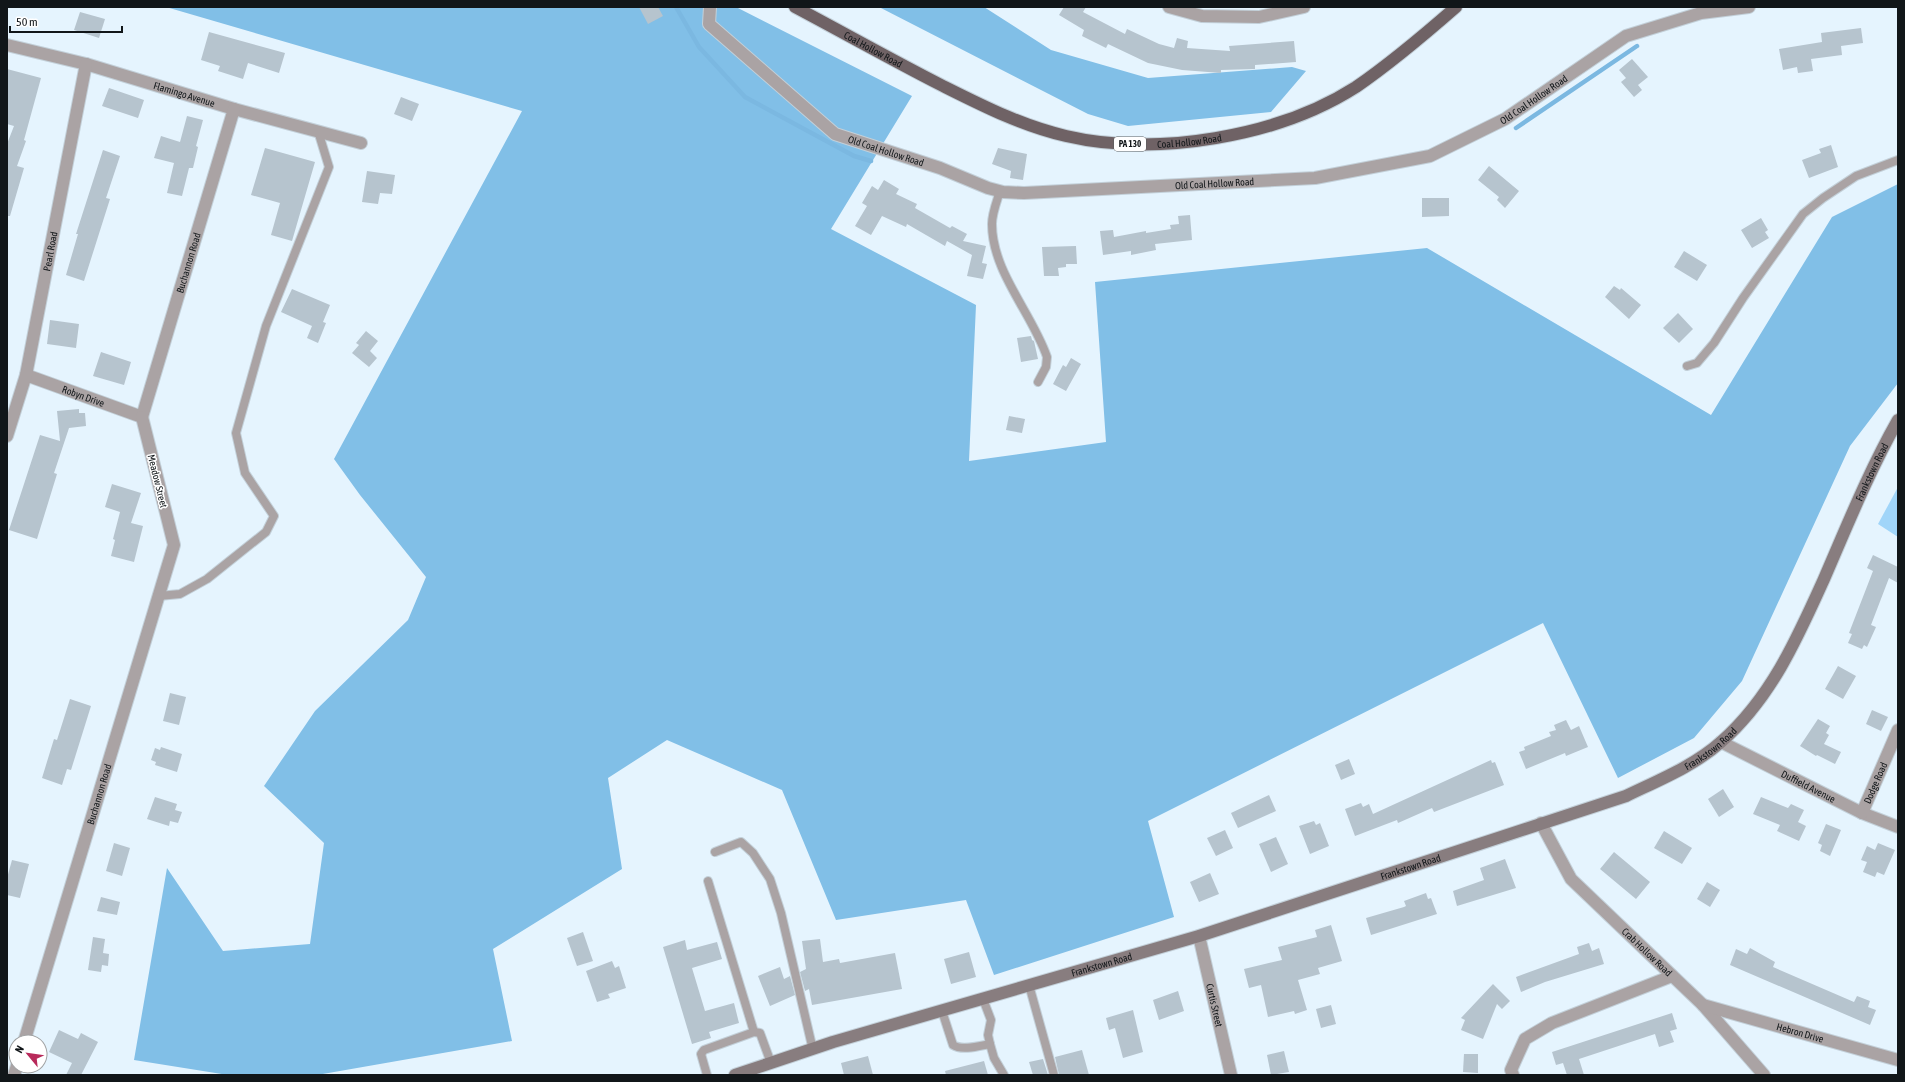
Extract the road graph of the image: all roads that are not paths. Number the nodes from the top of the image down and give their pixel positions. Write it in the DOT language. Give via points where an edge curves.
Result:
graph roads {
  1 [pos="710,7"];
  2 [pos="795,7"];
  3 [pos="1169,7"];
  4 [pos="1304,7"];
  5 [pos="1456,7"];
  6 [pos="1749,7"];
  7 [pos="7,45"];
  8 [pos="86,64"];
  9 [pos="234,109"];
  10 [pos="318,131"];
  11 [pos="361,143"];
  12 [pos="1898,160"];
  13 [pos="1000,191"];
  14 [pos="1687,366"];
  15 [pos="26,375"];
  16 [pos="1038,382"];
  17 [pos="142,416"];
  18 [pos="1898,420"];
  19 [pos="7,436"];
  20 [pos="174,545"];
  21 [pos="159,596"];
  22 [pos="1898,730"];
  23 [pos="1721,742"];
  24 [pos="1862,813"];
  25 [pos="1541,823"];
  26 [pos="1898,827"];
  27 [pos="715,852"];
  28 [pos="708,881"];
  29 [pos="1198,936"];
  30 [pos="1672,976"];
  31 [pos="1029,985"];
  32 [pos="983,999"];
  33 [pos="1703,1005"];
  34 [pos="942,1011"];
  35 [pos="754,1032"];
  36 [pos="26,1034"];
  37 [pos="990,1044"];
  38 [pos="813,1050"];
  39 [pos="1898,1060"];
  40 [pos="771,1064"];
  41 [pos="707,1075"];
  42 [pos="735,1075"];
  43 [pos="1004,1075"];
  44 [pos="1054,1075"];
  45 [pos="1231,1075"];
  46 [pos="1513,1075"];
  47 [pos="1764,1075"];
  1 -- 13 [label="street, Old Coal Hollow Road" via="709,24 835,134 940,168"];
  2 -- 5 [label="main road, Coal Hollow Road / PA 130" via="976,103 1018,121 1104,143 1146,145 1196,141 1236,133 1280,123 1321,106 1354,88 1389,63"];
  3 -- 4 [label="street" via="1202,16 1260,17"];
  6 -- 13 [label="street, Old Coal Hollow Road" via="1701,13 1626,36 1505,119 1430,156 1315,178 1024,193"];
  7 -- 8 [label="street, Flamingo Avenue"];
  8 -- 9 [label="street, Flamingo Avenue"];
  8 -- 15 [label="street, Pearl Road"];
  9 -- 10 [label="street, Flamingo Avenue"];
  9 -- 17 [label="street, Buchannon Road"];
  10 -- 11 [label="street, Flamingo Avenue"];
  10 -- 21 [label="lane" via="329,167 266,326 236,433 245,473 274,516 266,532 207,578 180,594"];
  12 -- 14 [label="lane" via="1856,176 1804,214 1714,343 1697,363"];
  13 -- 16 [label="lane" via="992,223 998,256 1047,357 1046,367"];
  15 -- 17 [label="street, Robyn Drive"];
  15 -- 19 [label="street, Pearl Road"];
  17 -- 20 [label="street, Meadow Street"];
  18 -- 23 [label="main road, Frankstown Road" via="1880,452 1798,638 1775,679"];
  20 -- 21 [label="street, Buchannon Road"];
  21 -- 36 [label="street, Buchannon Road"];
  22 -- 24 [label="street, Dodge Road"];
  23 -- 24 [label="street, Duffield Avenue"];
  23 -- 25 [label="main road, Frankstown Road" via="1705,755 1672,774 1626,796"];
  24 -- 26 [label="street, Duffield Avenue"];
  25 -- 29 [label="main road, Frankstown Road"];
  25 -- 30 [label="street, Crab Hollow Road" via="1571,879"];
  27 -- 38 [label="lane" via="741,842 753,854 770,879 781,913"];
  28 -- 35 [label="lane"];
  29 -- 31 [label="main road, Frankstown Road"];
  29 -- 45 [label="street, Curtis Street"];
  30 -- 33 [label="street, Crab Hollow Road"];
  30 -- 46 [label="street" via="1552,1023 1525,1039 1511,1070"];
  31 -- 32 [label="main road, Frankstown Road"];
  31 -- 44 [label="lane"];
  32 -- 34 [label="main road, Frankstown Road"];
  32 -- 37 [label="lane" via="991,1020 988,1035"];
  33 -- 39 [label="street, Hebron Drive"];
  33 -- 47 [label="street, Crab Hollow Road"];
  34 -- 37 [label="lane" via="955,1047"];
  34 -- 38 [label="main road, Frankstown Road"];
  35 -- 40 [label="lane" via="760,1032"];
  35 -- 41 [label="lane" via="704,1050 701,1054"];
  37 -- 43 [label="lane" via="994,1058"];
  38 -- 40 [label="main road, Frankstown Road"];
  40 -- 42 [label="main road, Frankstown Road"];
}
